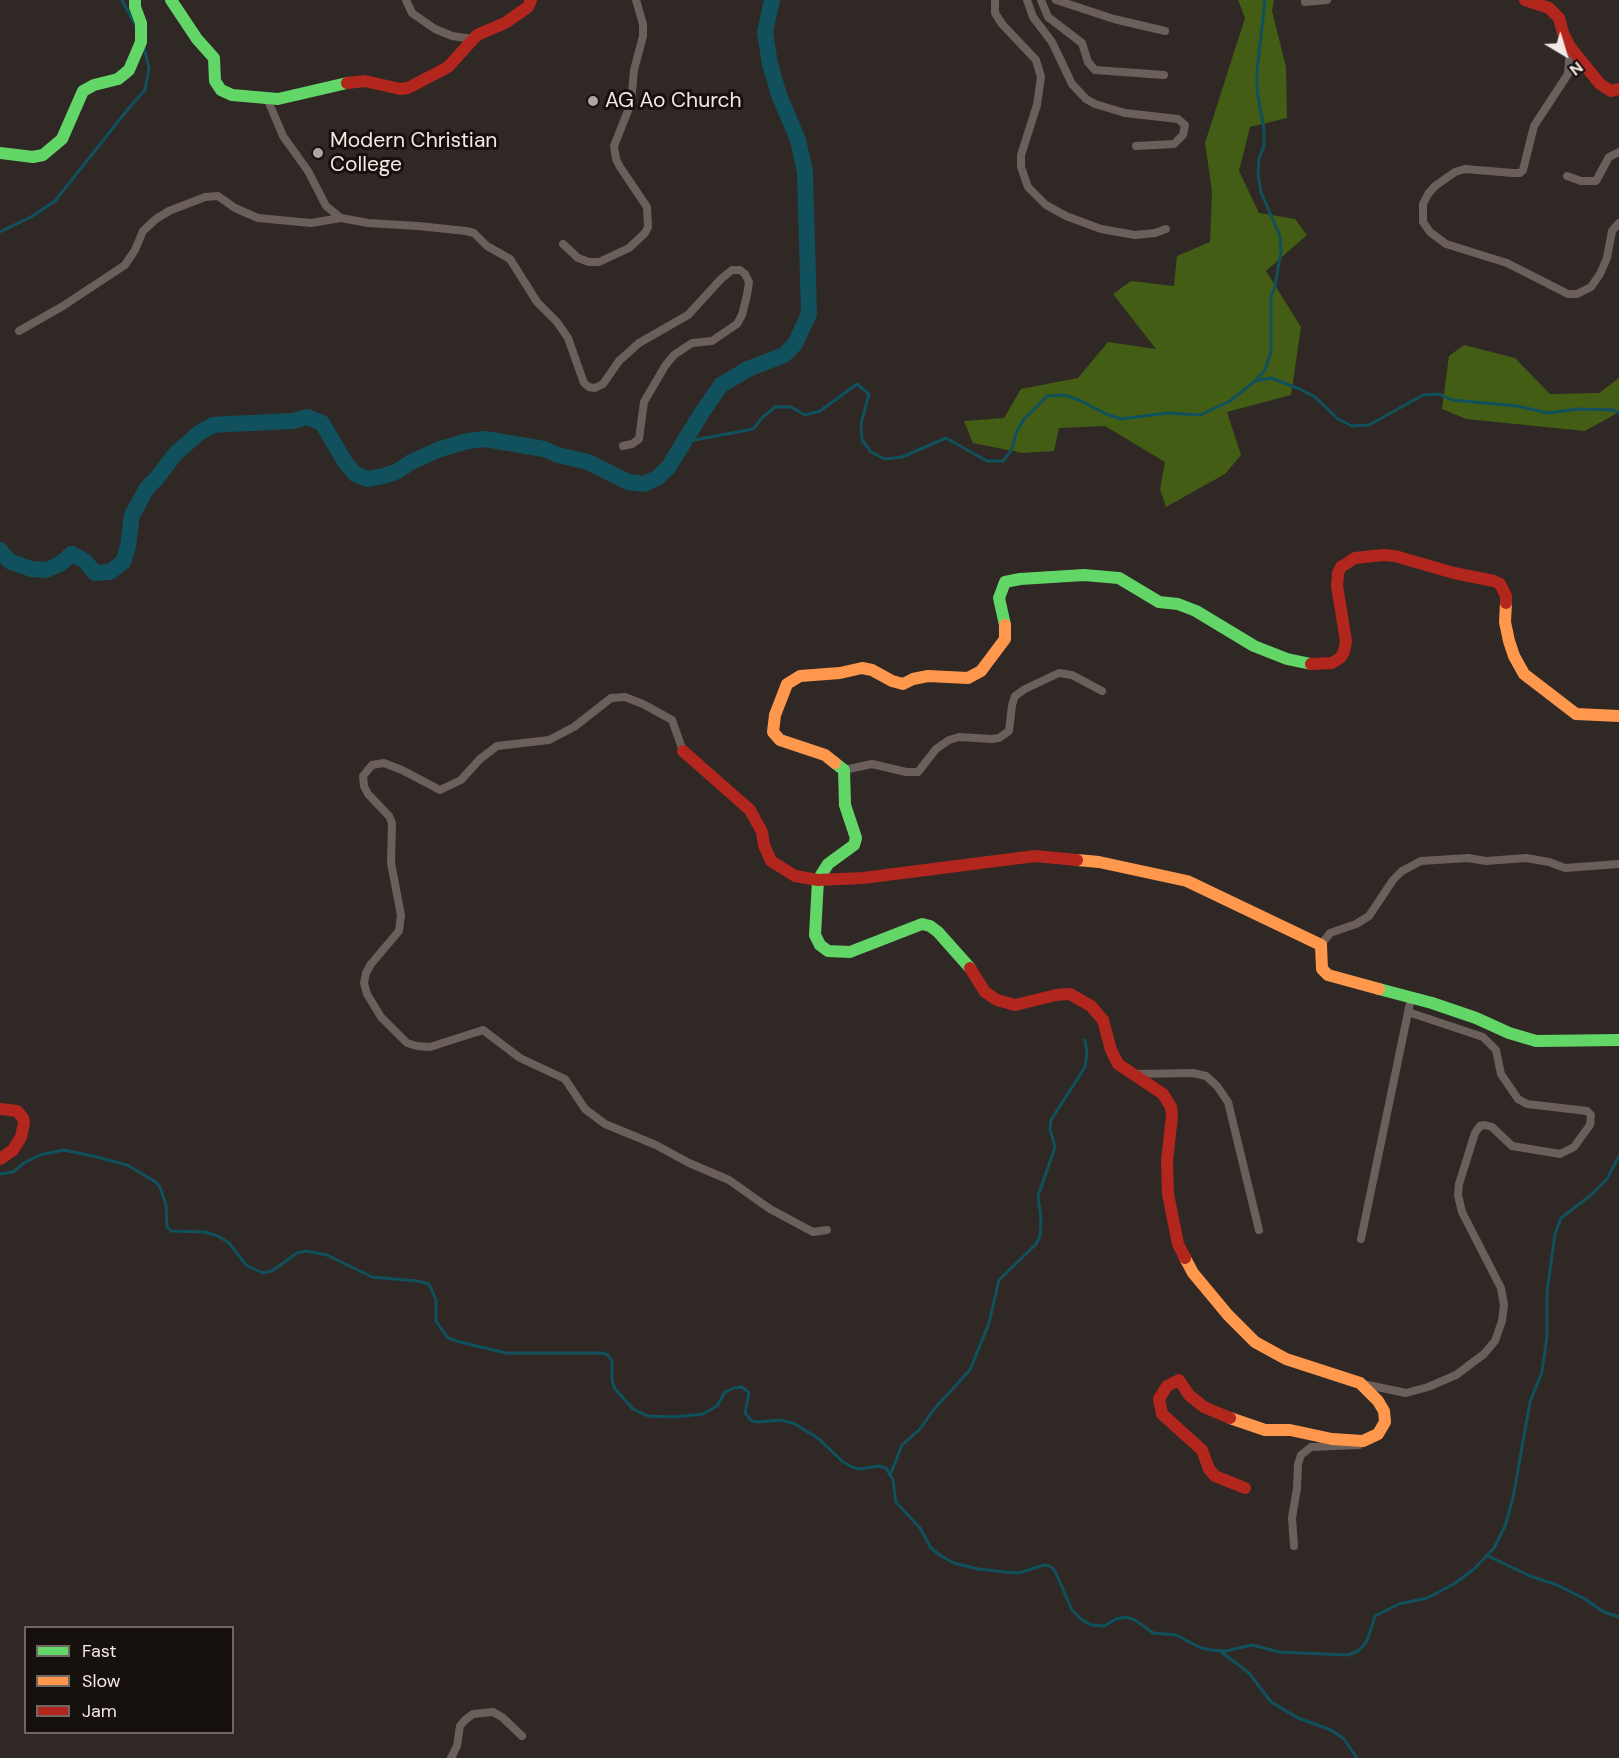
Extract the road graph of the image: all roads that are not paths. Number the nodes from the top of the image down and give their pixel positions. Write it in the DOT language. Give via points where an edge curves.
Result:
graph roads {
  1 [pos="135,0"];
  2 [pos="171,0"];
  3 [pos="406,0"];
  4 [pos="531,0"];
  5 [pos="636,0"];
  6 [pos="995,0"];
  7 [pos="1027,0"];
  8 [pos="1041,0"];
  9 [pos="1056,0"];
  10 [pos="1327,0"];
  11 [pos="1526,0"];
  12 [pos="1305,2"];
  13 [pos="1165,31"];
  14 [pos="473,39"];
  15 [pos="1570,47"];
  16 [pos="1164,75"];
  17 [pos="1616,92"];
  18 [pos="267,98"];
  19 [pos="1136,146"];
  20 [pos="1619,152"];
  21 [pos="0,153"];
  22 [pos="1567,176"];
  23 [pos="341,218"];
  24 [pos="1619,223"];
  25 [pos="1166,229"];
  26 [pos="563,244"];
  27 [pos="19,331"];
  28 [pos="623,446"];
  29 [pos="1102,691"];
  30 [pos="1619,716"];
  31 [pos="683,751"];
  32 [pos="844,770"];
  33 [pos="1619,864"];
  34 [pos="818,880"];
  35 [pos="1320,945"];
  36 [pos="1411,998"];
  37 [pos="1408,1012"];
  38 [pos="1619,1040"];
  39 [pos="1130,1074"];
  40 [pos="0,1109"];
  41 [pos="0,1160"];
  42 [pos="827,1230"];
  43 [pos="1259,1230"];
  44 [pos="1361,1239"];
  45 [pos="1360,1383"];
  46 [pos="1372,1437"];
  47 [pos="1245,1488"];
  48 [pos="1294,1546"];
  49 [pos="522,1736"];
  50 [pos="451,1758"];
  1 -- 21 [label="street" via="141,42 129,70 118,79 83,90 62,139 43,155"];
  2 -- 18 [label="street" via="214,58 216,86 227,94"];
  3 -- 14 [label="street" via="412,13 435,29"];
  4 -- 14 [label="street" via="528,7 505,23"];
  5 -- 26 [label="street" via="643,36 631,103 614,146 616,159 647,207 648,227 629,248 599,262 578,258"];
  6 -- 25 [label="street" via="994,13 1035,60 1041,77 1037,105 1021,155 1028,187 1046,205 1101,229 1135,235"];
  7 -- 19 [label="street" via="1072,84 1086,99 1125,113 1178,119 1185,126 1174,144"];
  8 -- 16 [label="street" via="1048,17 1082,43 1095,70"];
  9 -- 13 [label="street"];
  10 -- 12 [label="street"];
  11 -- 15 [label="street" via="1549,8 1559,18"];
  14 -- 18 [label="street" via="448,67 408,88 355,81 293,97"];
  15 -- 17 [label="street" via="1599,84"];
  15 -- 24 [label="street" via="1568,74 1534,126 1524,170 1455,172 1428,194 1423,204 1423,222 1446,244 1507,263 1568,294 1591,287 1604,266 1612,231"];
  18 -- 23 [label="street" via="283,136 309,171 326,206"];
  20 -- 22 [label="street" via="1609,157 1596,181"];
  23 -- 27 [label="street" via="311,223 258,218 218,196 204,197 156,219 143,231 125,265"];
  23 -- 28 [label="street" via="474,233 510,259 537,302 568,338 584,383 595,388 603,384 630,350 688,315 721,279 732,270 740,270 749,282 737,324 712,341 692,343 674,355 645,402 639,439"];
  29 -- 32 [label="street" via="1072,675 1059,673 1015,696 1009,730 999,738 949,740 936,749 918,772 872,764"];
  30 -- 32 [label="street" via="1576,714 1524,674 1509,641 1506,596 1494,581 1395,556 1369,556 1348,562 1336,579 1346,641 1344,652 1332,663 1320,665 1296,662 1266,651 1196,611 1159,602 1119,578 1077,575 1005,582 999,598 1005,639 981,671 968,678 928,676 903,684 862,669 800,676 787,684 773,732 780,740 825,755"];
  31 -- 34 [label="street" via="750,810 771,861 795,876"];
  31 -- 42 [label="street" via="672,720 625,697 611,698 558,736 497,746 461,780 440,790 384,763 372,765 363,776 364,786 392,823 391,863 401,915 399,931 366,973 367,994 381,1017 407,1043 430,1047 483,1030 520,1058 565,1079 585,1108 605,1125 656,1144 729,1180 813,1232"];
  32 -- 34 [label="street" via="845,806 855,841 828,864"];
  33 -- 35 [label="street" via="1565,868 1526,858 1420,861 1393,880 1369,916 1330,933"];
  34 -- 35 [label="street" via="1035,856 1099,862 1187,881"];
  34 -- 39 [label="street" via="815,935 828,951 850,952 922,924 930,927 972,969 985,992 997,1000 1015,1005 1070,994 1091,1006 1103,1020 1118,1064"];
  35 -- 36 [label="street" via="1322,969 1328,975"];
  36 -- 37 [label="street"];
  36 -- 38 [label="street" via="1536,1041"];
  37 -- 44 [label="street"];
  37 -- 45 [label="street" via="1483,1037 1496,1050 1501,1074 1518,1099 1527,1104 1587,1111 1591,1115 1590,1125 1574,1147 1560,1154 1512,1146 1492,1127 1480,1126 1458,1195 1462,1212 1501,1288 1503,1321 1495,1341 1456,1375 1406,1394"];
  39 -- 43 [label="street" via="1192,1072 1206,1076 1217,1086 1228,1102"];
  39 -- 45 [label="street" via="1163,1094 1172,1107 1167,1194 1178,1244 1193,1273 1255,1342 1286,1359"];
  40 -- 41 [label="street" via="17,1111 24,1123 21,1137"];
  45 -- 46 [label="street" via="1378,1401 1385,1415 1383,1428"];
  46 -- 47 [label="street" via="1349,1441 1290,1430 1265,1430 1204,1407 1179,1380 1167,1386 1159,1399 1162,1414 1202,1450 1215,1476"];
  46 -- 48 [label="street" via="1359,1445 1311,1447 1301,1455 1292,1518"];
  49 -- 50 [label="street" via="493,1712 473,1714 460,1726"];
}
